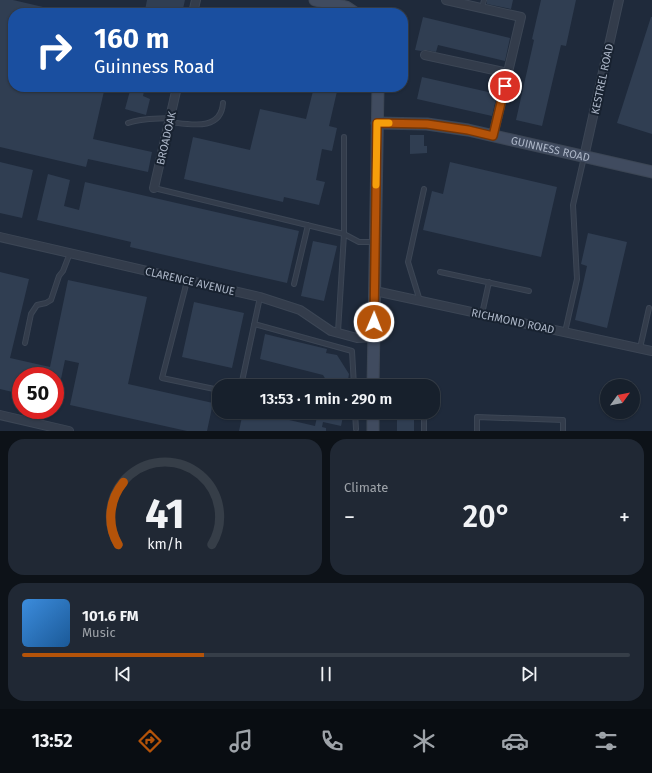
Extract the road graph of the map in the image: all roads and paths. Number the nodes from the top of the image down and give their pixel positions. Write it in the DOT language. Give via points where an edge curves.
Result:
graph roads {
  1 [pos="315,0"];
  2 [pos="446,0"];
  3 [pos="619,0"];
  4 [pos="483,4"];
  5 [pos="348,8"];
  6 [pos="425,55"];
  7 [pos="508,73"];
  8 [pos="176,92"];
  9 [pos="378,92"];
  10 [pos="223,103"];
  11 [pos="170,120"];
  12 [pos="128,123"];
  13 [pos="377,123"];
  14 [pos="493,136"];
  15 [pos="344,137"];
  16 [pos="584,157"];
  17 [pos="652,172"];
  18 [pos="154,188"];
  19 [pos="424,189"];
  20 [pos="308,225"];
  21 [pos="344,234"];
  22 [pos="0,237"];
  23 [pos="375,242"];
  24 [pos="70,253"];
  25 [pos="440,272"];
  26 [pos="187,281"];
  27 [pos="489,282"];
  28 [pos="294,284"];
  29 [pos="375,291"];
  30 [pos="529,291"];
  31 [pos="260,297"];
  32 [pos="420,301"];
  33 [pos="649,308"];
  34 [pos="482,314"];
  35 [pos="254,324"];
  36 [pos="338,332"];
  37 [pos="565,332"];
  38 [pos="374,337"];
  39 [pos="26,343"];
  40 [pos="640,348"];
  41 [pos="652,351"];
  42 [pos="242,379"];
  43 [pos="354,379"];
  44 [pos="373,379"];
  45 [pos="212,389"];
  46 [pos="0,415"];
  47 [pos="355,419"];
  48 [pos="373,419"];
  49 [pos="424,419"];
  50 [pos="356,429"];
  51 [pos="69,431"];
  52 [pos="373,431"];
  53 [pos="424,431"];
  54 [pos="477,431"];
  55 [pos="563,431"];
  1 -- 5 [label="main road"];
  2 -- 4 [label="street"];
  3 -- 16 [label="street, KESTREL ROAD"];
  4 -- 7 [label="street" via="521,17"];
  6 -- 7 [label="street"];
  7 -- 14 [label="street"];
  8 -- 11 [label="street, BROADOAK"];
  9 -- 13 [label="main road"];
  10 -- 11 [label="lane" via="222,110 214,120 201,125"];
  11 -- 12 [label="lane" via="147,119"];
  11 -- 18 [label="street, BROADOAK"];
  13 -- 14 [label="main road, GUINNESS ROAD" via="427,124"];
  13 -- 23 [label="main road"];
  14 -- 16 [label="main road, GUINNESS ROAD"];
  15 -- 21 [label="lane"];
  16 -- 17 [label="main road, GUINNESS ROAD"];
  16 -- 37 [label="lane" via="573,205 576,279"];
  18 -- 20 [label="lane"];
  19 -- 32 [label="lane" via="408,262"];
  20 -- 21 [label="lane"];
  20 -- 28 [label="lane"];
  21 -- 23 [label="lane" via="359,242"];
  21 -- 36 [label="lane"];
  22 -- 24 [label="street, CLARENCE AVENUE"];
  23 -- 29 [label="main road"];
  24 -- 26 [label="street, CLARENCE AVENUE"];
  24 -- 39 [label="lane" via="51,300 37,305 31,314"];
  25 -- 27 [label="lane"];
  26 -- 31 [label="street, CLARENCE AVENUE"];
  26 -- 45 [label="lane" via="162,378"];
  27 -- 30 [label="lane"];
  27 -- 34 [label="lane"];
  29 -- 32 [label="street, RICHMOND ROAD"];
  29 -- 38 [label="main road"];
  31 -- 35 [label="lane"];
  31 -- 36 [label="street, CLARENCE AVENUE" via="300,310 331,331"];
  32 -- 34 [label="street, RICHMOND ROAD"];
  33 -- 40 [label="lane"];
  34 -- 37 [label="street, RICHMOND ROAD"];
  35 -- 42 [label="lane"];
  35 -- 43 [label="lane" via="352,351"];
  36 -- 38 [label="street, CLARENCE AVENUE" via="358,338"];
  37 -- 40 [label="street, RICHMOND ROAD"];
  38 -- 44 [label="main road"];
  40 -- 41 [label="street, RICHMOND ROAD"];
  46 -- 51 [label="street"];
  47 -- 50 [label="lane"];
  48 -- 52 [label="main road"];
  49 -- 53 [label="lane"];
  54 -- 55 [label="lane" via="477,418 563,420"];
}
